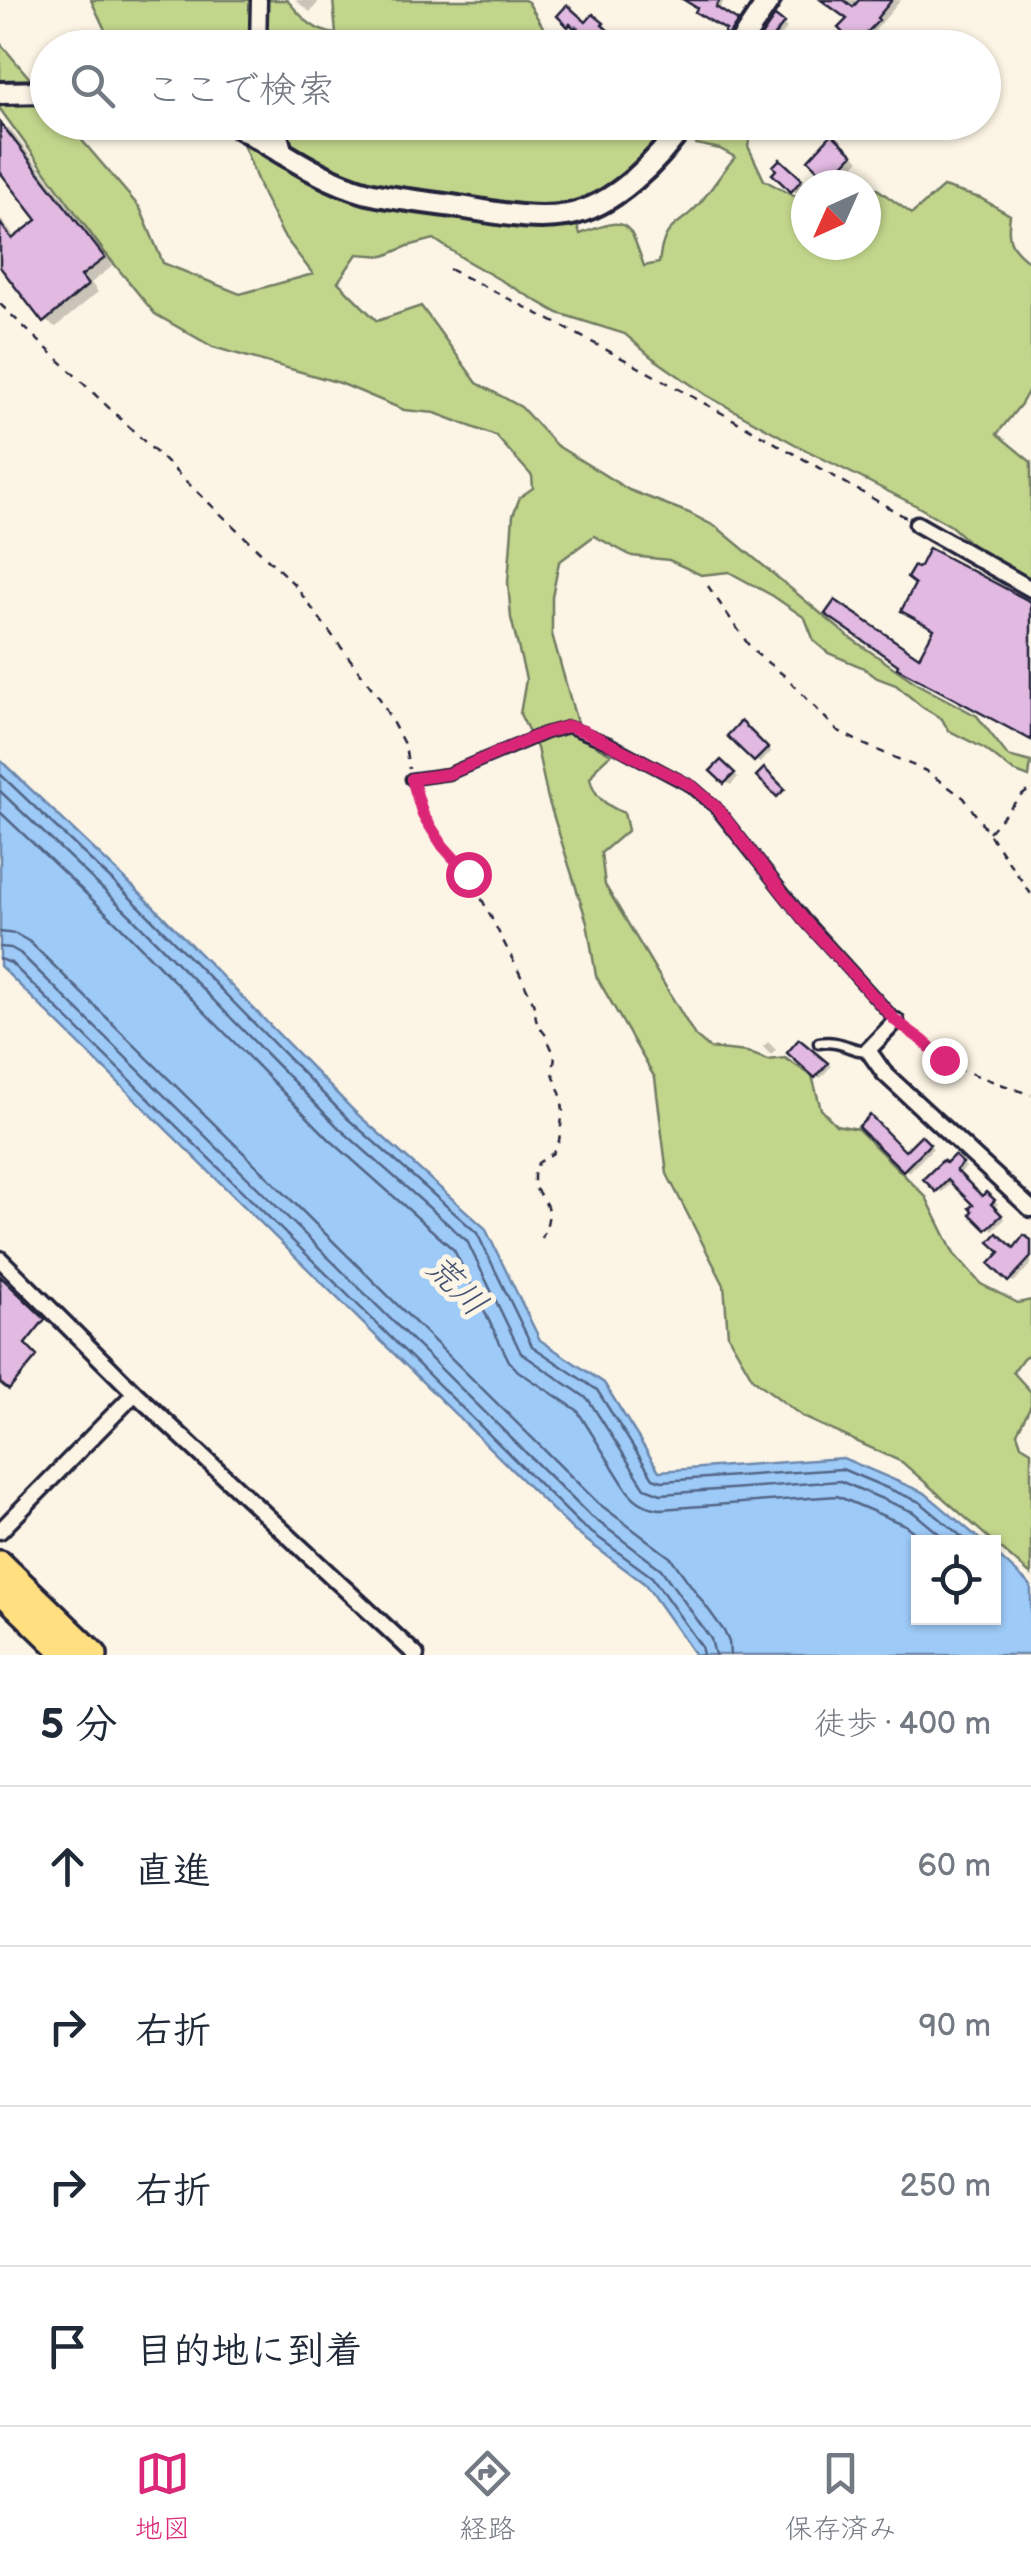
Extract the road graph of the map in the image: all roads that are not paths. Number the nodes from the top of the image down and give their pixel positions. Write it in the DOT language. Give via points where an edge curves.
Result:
graph roads {
  1 [pos="260,0"];
  2 [pos="769,0"];
  3 [pos="259,30"];
  4 [pos="749,30"];
  5 [pos="30,92"];
  6 [pos="0,93"];
  7 [pos="262,140"];
  8 [pos="281,140"];
  9 [pos="673,140"];
  10 [pos="285,153"];
  11 [pos="917,524"];
  12 [pos="1031,589"];
  13 [pos="412,779"];
  14 [pos="896,1021"];
  15 [pos="819,1042"];
  16 [pos="868,1050"];
  17 [pos="1031,1208"];
  18 [pos="0,1259"];
  19 [pos="135,1393"];
  20 [pos="0,1531"];
  21 [pos="0,1564"];
  22 [pos="0,1589"];
  23 [pos="68,1655"];
  24 [pos="94,1655"];
  25 [pos="416,1655"];
  1 -- 3 [label="street"];
  2 -- 4 [label="street"];
  5 -- 6 [label="street"];
  7 -- 10 [label="street"];
  8 -- 10 [label="street"];
  9 -- 10 [label="street" via="632,182 600,202 568,215 523,217 367,192"];
  11 -- 12 [label="street"];
  13 -- 14 [label="lane" via="448,774 568,726 599,738 692,786 716,807 804,920"];
  14 -- 16 [label="street"];
  15 -- 16 [label="lane"];
  16 -- 17 [label="street" via="900,1090"];
  18 -- 19 [label="street"];
  19 -- 20 [label="street"];
  19 -- 25 [label="street"];
  21 -- 24 [label="highway"];
  22 -- 23 [label="highway"];
}
